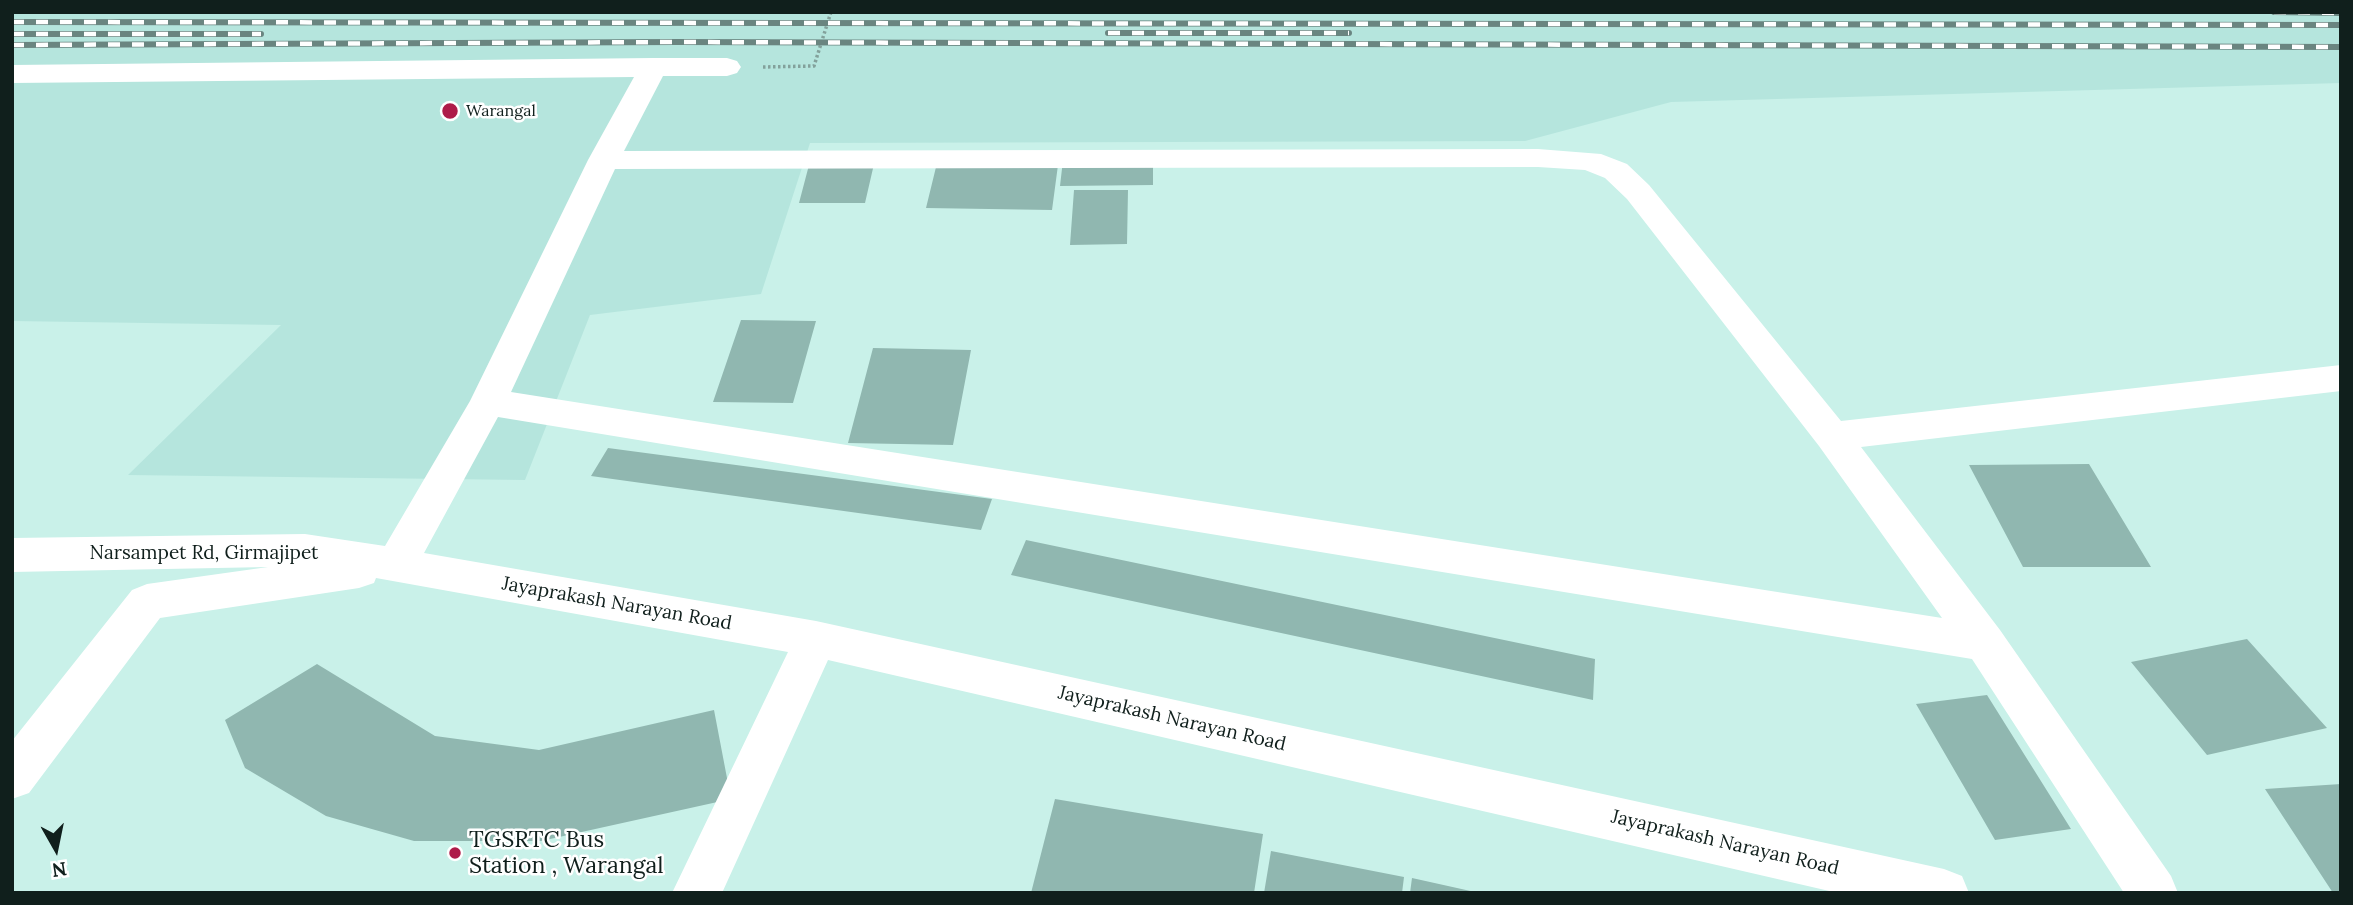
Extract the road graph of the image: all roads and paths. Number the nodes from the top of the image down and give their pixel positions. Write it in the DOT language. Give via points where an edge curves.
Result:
graph roads {
  1 [pos="831,12"];
  2 [pos="653,67"];
  3 [pos="727,67"];
  4 [pos="12,74"];
  5 [pos="604,160"];
  6 [pos="2341,378"];
  7 [pos="488,402"];
  8 [pos="1832,436"];
  9 [pos="12,555"];
  10 [pos="396,565"];
  11 [pos="816,639"];
  12 [pos="1985,643"];
  13 [pos="12,778"];
  14 [pos="696,893"];
  15 [pos="1944,893"];
  16 [pos="2153,893"];
  1 -- 3 [label="path" via="814,66"];
  2 -- 3 [label="street"];
  2 -- 4 [label="street"];
  2 -- 5 [label="street"];
  5 -- 7 [label="street"];
  5 -- 8 [label="street" via="1590,161 1616,170 1639,192"];
  6 -- 8 [label="street"];
  7 -- 10 [label="street"];
  7 -- 12 [label="street"];
  8 -- 12 [label="street"];
  9 -- 10 [label="street, Narsampet Rd, Girmajipet" via="305,550"];
  10 -- 11 [label="street, Jayaprakash Narayan Road"];
  10 -- 13 [label="street" via="147,602"];
  11 -- 14 [label="street"];
  11 -- 15 [label="street, Jayaprakash Narayan Road"];
  12 -- 16 [label="street"];
}
